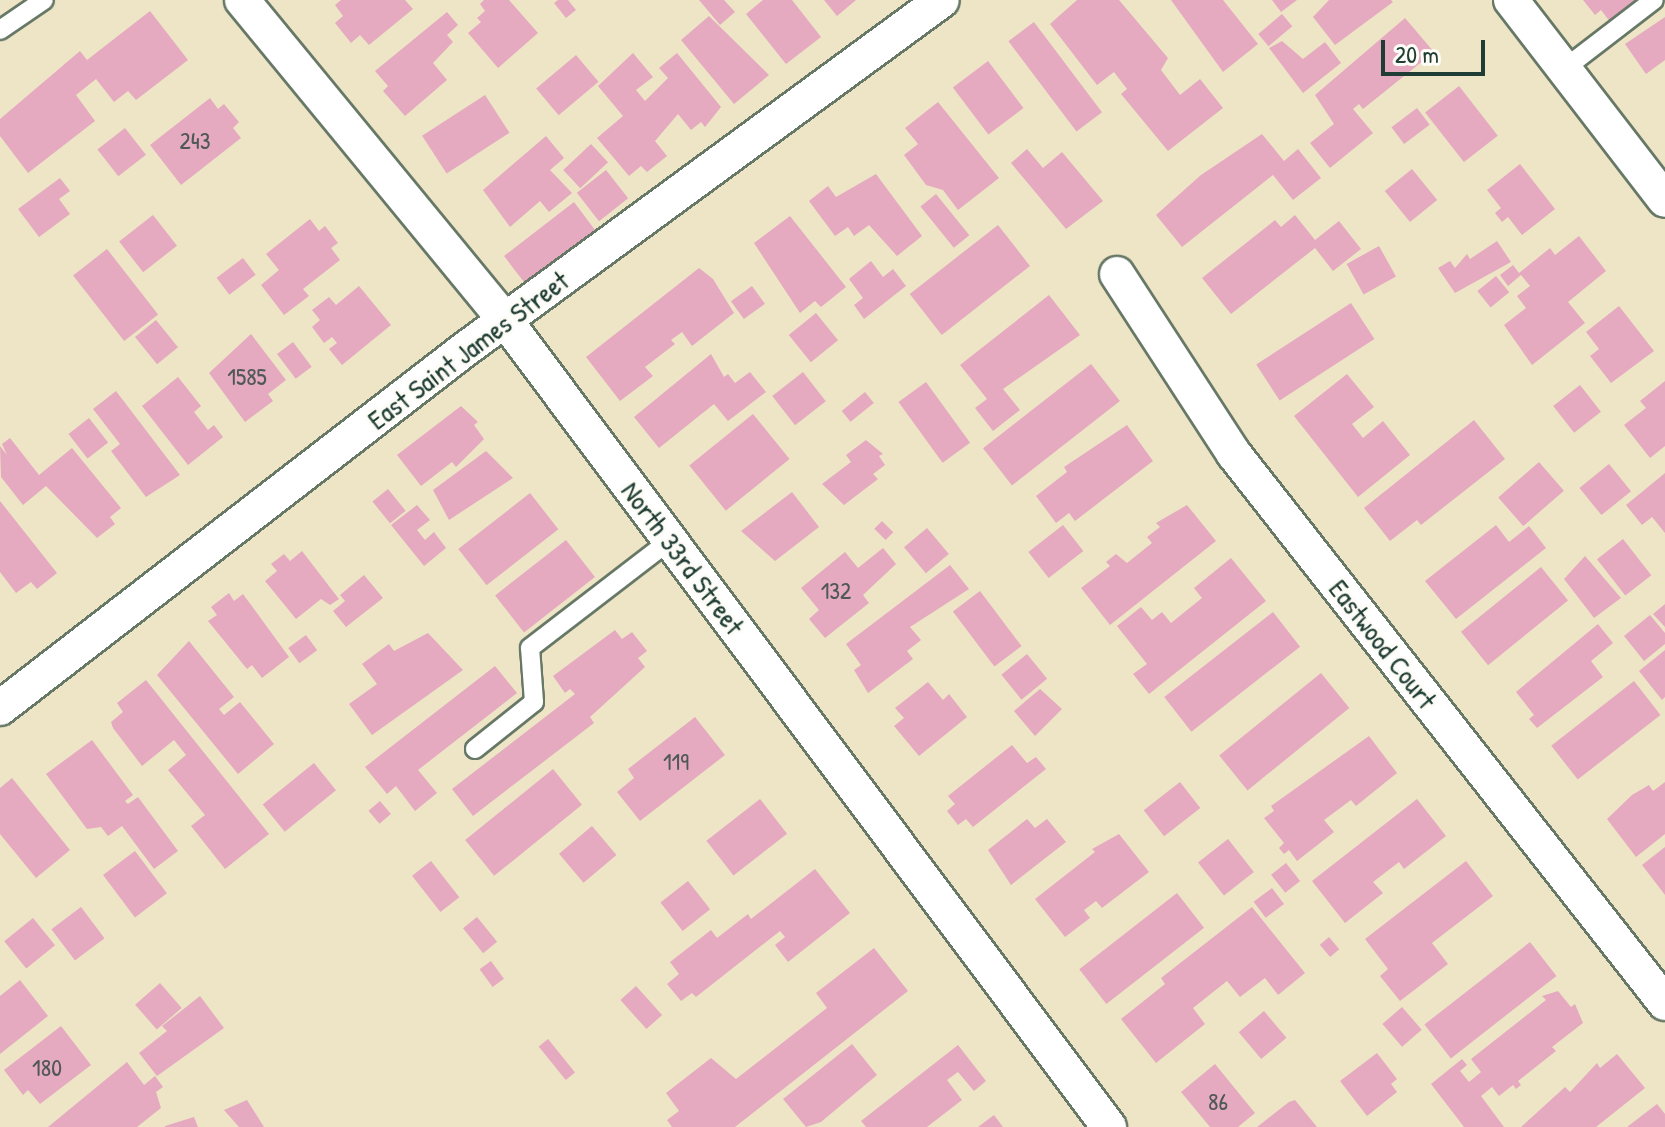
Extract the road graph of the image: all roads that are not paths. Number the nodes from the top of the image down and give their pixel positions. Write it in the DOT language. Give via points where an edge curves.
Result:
graph roads {
  1 [pos="44,0"];
  2 [pos="242,0"];
  3 [pos="942,0"];
  4 [pos="1511,0"];
  5 [pos="1654,0"];
  6 [pos="0,30"];
  7 [pos="1564,69"];
  8 [pos="1665,200"];
  9 [pos="1117,274"];
  10 [pos="505,320"];
  11 [pos="670,540"];
  12 [pos="0,708"];
  13 [pos="475,749"];
  14 [pos="1665,1003"];
  15 [pos="1109,1127"];
  1 -- 6 [label="lane"];
  2 -- 10 [label="street, North 33rd Street"];
  3 -- 10 [label="street, East Saint James Street"];
  4 -- 7 [label="street"];
  5 -- 7 [label="lane"];
  7 -- 8 [label="street"];
  9 -- 14 [label="street, Eastwood Court" via="1234,454"];
  10 -- 11 [label="street, North 33rd Street"];
  10 -- 12 [label="street, East Saint James Street"];
  11 -- 13 [label="lane" via="530,648 534,702"];
  11 -- 15 [label="street, North 33rd Street"];
}
